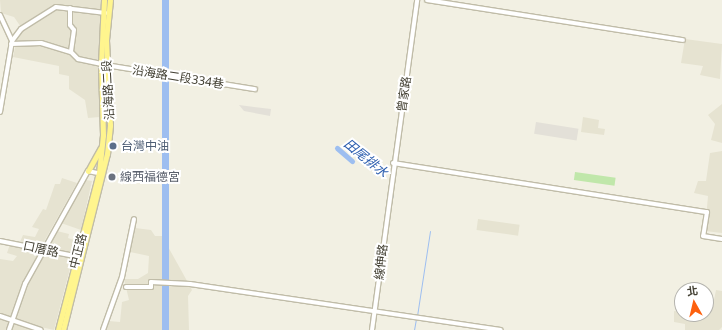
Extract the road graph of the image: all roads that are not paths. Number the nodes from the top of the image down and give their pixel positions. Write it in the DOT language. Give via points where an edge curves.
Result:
graph roads {
  1 [pos="104,0"];
  2 [pos="110,0"];
  3 [pos="417,0"];
  4 [pos="427,0"];
  5 [pos="70,8"];
  6 [pos="106,13"];
  7 [pos="0,15"];
  8 [pos="683,40"];
  9 [pos="12,42"];
  10 [pos="71,52"];
  11 [pos="103,65"];
  12 [pos="255,89"];
  13 [pos="0,112"];
  14 [pos="102,145"];
  15 [pos="393,163"];
  16 [pos="88,171"];
  17 [pos="101,174"];
  18 [pos="390,188"];
  19 [pos="134,219"];
  20 [pos="722,239"];
  21 [pos="0,241"];
  22 [pos="44,250"];
  23 [pos="79,257"];
  24 [pos="126,287"];
  25 [pos="375,309"];
  26 [pos="0,316"];
  27 [pos="12,320"];
  28 [pos="9,330"];
  29 [pos="40,330"];
  30 [pos="58,330"];
  31 [pos="63,330"];
  32 [pos="103,330"];
  33 [pos="372,330"];
  34 [pos="502,330"];
  1 -- 6 [label="main road, 沿海路二段"];
  2 -- 6 [label="main road, 沿海路二段"];
  3 -- 15 [label="street, 曾家路"];
  4 -- 8 [label="street"];
  5 -- 6 [label="street"];
  5 -- 9 [label="street" via="45,10 21,29"];
  5 -- 10 [label="street" via="70,25 74,30"];
  6 -- 11 [label="main road, 沿海路二段"];
  7 -- 9 [label="street"];
  9 -- 10 [label="street, 沿海路二段334巷" via="41,43"];
  9 -- 13 [label="street"];
  10 -- 11 [label="street, 沿海路二段334巷" via="78,59"];
  11 -- 12 [label="street, 沿海路二段334巷"];
  11 -- 14 [label="main road, 沿海路二段"];
  11 -- 17 [label="main road, 沿海路二段" via="110,125"];
  14 -- 16 [label="main road"];
  14 -- 17 [label="main road, 沿海路二段"];
  15 -- 18 [label="street, 曾家路"];
  15 -- 20 [label="street" via="707,212 704,236"];
  16 -- 17 [label="street"];
  16 -- 22 [label="street"];
  17 -- 23 [label="main road, 中正路"];
  18 -- 25 [label="street, 線伸路"];
  19 -- 32 [label="street" via="122,277"];
  21 -- 22 [label="street, 口厝路"];
  22 -- 23 [label="street, 口厝路"];
  22 -- 27 [label="street" via="25,284"];
  23 -- 30 [label="main road, 中正路"];
  23 -- 31 [label="main road, 中正路"];
  24 -- 25 [label="street" via="151,286 151,282 190,284"];
  25 -- 33 [label="street, 線伸路"];
  25 -- 34 [label="street"];
  26 -- 27 [label="street"];
  27 -- 28 [label="street"];
  27 -- 29 [label="street"];
}
